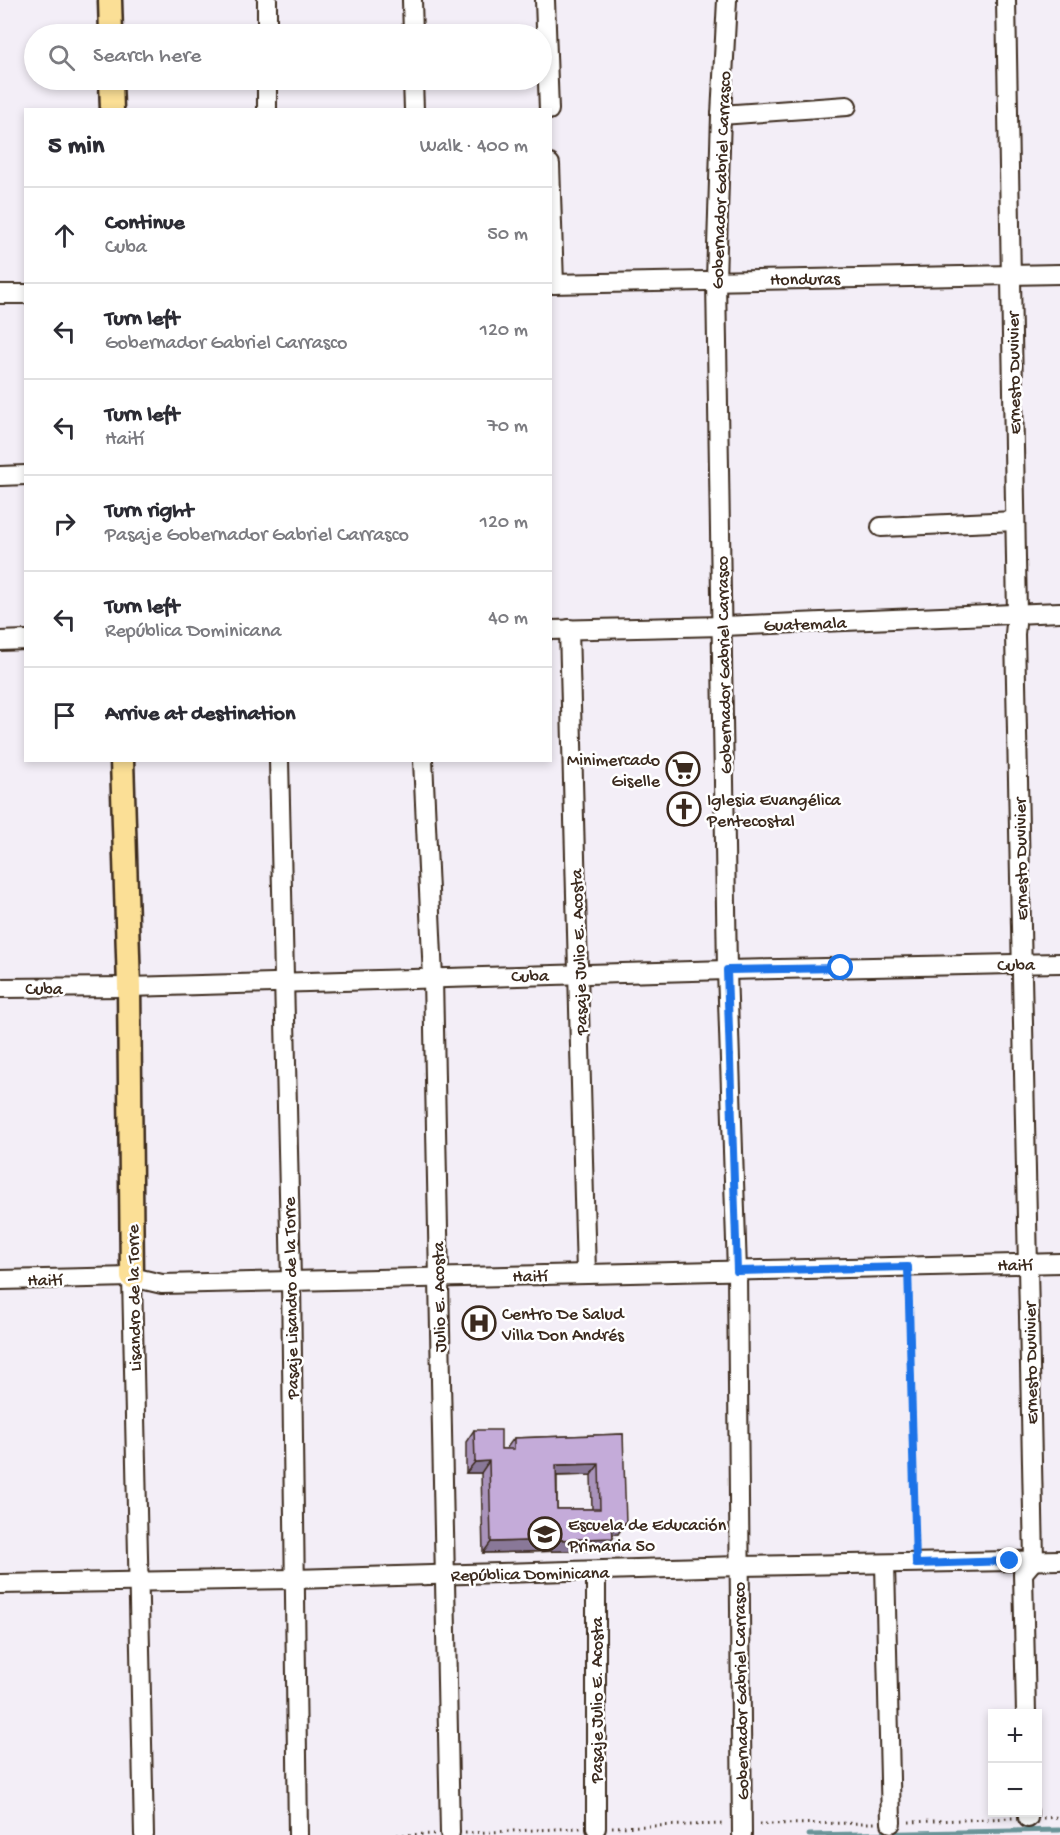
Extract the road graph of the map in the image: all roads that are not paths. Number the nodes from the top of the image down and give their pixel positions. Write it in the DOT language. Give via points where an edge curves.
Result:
graph roads {
  1 [pos="110,0"];
  2 [pos="267,0"];
  3 [pos="412,0"];
  4 [pos="545,0"];
  5 [pos="726,0"];
  6 [pos="1006,0"];
  7 [pos="111,24"];
  8 [pos="267,24"];
  9 [pos="412,24"];
  10 [pos="546,24"];
  11 [pos="111,90"];
  12 [pos="267,90"];
  13 [pos="413,90"];
  14 [pos="548,90"];
  15 [pos="847,106"];
  16 [pos="112,108"];
  17 [pos="267,108"];
  18 [pos="414,108"];
  19 [pos="549,108"];
  20 [pos="721,115"];
  21 [pos="1012,274"];
  22 [pos="1060,274"];
  23 [pos="716,280"];
  24 [pos="552,284"];
  25 [pos="0,294"];
  26 [pos="24,294"];
  27 [pos="24,475"];
  28 [pos="0,476"];
  29 [pos="1015,521"];
  30 [pos="881,527"];
  31 [pos="1060,612"];
  32 [pos="1017,614"];
  33 [pos="723,626"];
  34 [pos="569,629"];
  35 [pos="552,630"];
  36 [pos="24,640"];
  37 [pos="0,641"];
  38 [pos="122,762"];
  39 [pos="279,762"];
  40 [pos="423,762"];
  41 [pos="1060,963"];
  42 [pos="1022,964"];
  43 [pos="727,970"];
  44 [pos="579,974"];
  45 [pos="433,978"];
  46 [pos="283,982"];
  47 [pos="129,987"];
  48 [pos="0,988"];
  49 [pos="1060,1263"];
  50 [pos="1029,1264"];
  51 [pos="737,1271"];
  52 [pos="586,1274"];
  53 [pos="132,1277"];
  54 [pos="438,1277"];
  55 [pos="0,1280"];
  56 [pos="291,1280"];
  57 [pos="1034,1560"];
  58 [pos="1060,1560"];
  59 [pos="885,1564"];
  60 [pos="739,1566"];
  61 [pos="596,1572"];
  62 [pos="446,1575"];
  63 [pos="294,1579"];
  64 [pos="140,1582"];
  65 [pos="0,1584"];
  66 [pos="1026,1709"];
  67 [pos="891,1823"];
  68 [pos="596,1828"];
  69 [pos="450,1833"];
  70 [pos="144,1835"];
  71 [pos="298,1835"];
  72 [pos="742,1835"];
  1 -- 7 [label="main road"];
  2 -- 8 [label="street"];
  3 -- 9 [label="street"];
  4 -- 10 [label="street"];
  5 -- 20 [label="street, Gobernador Gabriel Carrasco"];
  6 -- 21 [label="street, Ernesto Duvivier"];
  11 -- 16 [label="main road"];
  12 -- 17 [label="street"];
  13 -- 18 [label="street"];
  14 -- 19 [label="street"];
  15 -- 20 [label="street"];
  20 -- 23 [label="street, Gobernador Gabriel Carrasco"];
  21 -- 22 [label="street, Honduras"];
  21 -- 23 [label="street, Honduras"];
  21 -- 29 [label="street, Ernesto Duvivier"];
  23 -- 24 [label="street, Honduras"];
  23 -- 33 [label="street, Gobernador Gabriel Carrasco"];
  25 -- 26 [label="street"];
  27 -- 28 [label="street"];
  29 -- 30 [label="street"];
  29 -- 32 [label="street, Ernesto Duvivier"];
  31 -- 32 [label="street, Guatemala"];
  32 -- 33 [label="street, Guatemala"];
  32 -- 42 [label="street, Ernesto Duvivier"];
  33 -- 34 [label="street, Guatemala"];
  33 -- 43 [label="street, Gobernador Gabriel Carrasco"];
  34 -- 35 [label="street, Guatemala"];
  34 -- 44 [label="street, Pasaje Julio E. Acosta"];
  36 -- 37 [label="street"];
  38 -- 47 [label="main road, Lisandro de la Torre"];
  39 -- 46 [label="street, Pasaje Lisandro de la Torre"];
  40 -- 45 [label="street, Julio E. Acosta"];
  41 -- 42 [label="street, Cuba"];
  42 -- 43 [label="street, Cuba"];
  42 -- 50 [label="street, Ernesto Duvivier"];
  43 -- 44 [label="street, Cuba"];
  43 -- 51 [label="street, Gobernador Gabriel Carrasco"];
  44 -- 45 [label="street, Cuba"];
  44 -- 52 [label="street, Pasaje Julio E. Acosta"];
  45 -- 46 [label="street, Cuba"];
  45 -- 54 [label="street, Julio E. Acosta"];
  46 -- 47 [label="street, Cuba"];
  46 -- 56 [label="street, Pasaje Lisandro de la Torre"];
  47 -- 48 [label="street, Cuba"];
  47 -- 53 [label="main road, Lisandro de la Torre"];
  49 -- 50 [label="street, Haití"];
  50 -- 51 [label="street, Haití"];
  50 -- 57 [label="street, Ernesto Duvivier"];
  51 -- 52 [label="street, Haití"];
  51 -- 60 [label="street, Gobernador Gabriel Carrasco"];
  52 -- 54 [label="street, Haití"];
  53 -- 55 [label="street, Haití"];
  53 -- 56 [label="street, Haití" via="162,1284"];
  53 -- 64 [label="street, Lisandro de la Torre"];
  54 -- 56 [label="street, Haití"];
  54 -- 62 [label="street, Julio E. Acosta"];
  56 -- 63 [label="street, Pasaje Lisandro de la Torre"];
  57 -- 58 [label="street, República Dominicana"];
  57 -- 59 [label="street, República Dominicana"];
  57 -- 66 [label="street, Ernesto Duvivier" via="1023,1573"];
  59 -- 60 [label="street, República Dominicana"];
  59 -- 67 [label="street"];
  60 -- 61 [label="street, República Dominicana"];
  60 -- 72 [label="street, Gobernador Gabriel Carrasco"];
  61 -- 62 [label="street, República Dominicana"];
  61 -- 68 [label="street, Pasaje Julio E. Acosta"];
  62 -- 63 [label="street, República Dominicana"];
  62 -- 69 [label="street, Julio E. Acosta"];
  63 -- 64 [label="street, República Dominicana"];
  63 -- 71 [label="street, Pasaje Lisandro de la Torre"];
  64 -- 65 [label="street, República Dominicana"];
  64 -- 70 [label="street, Lisandro de la Torre"];
}
